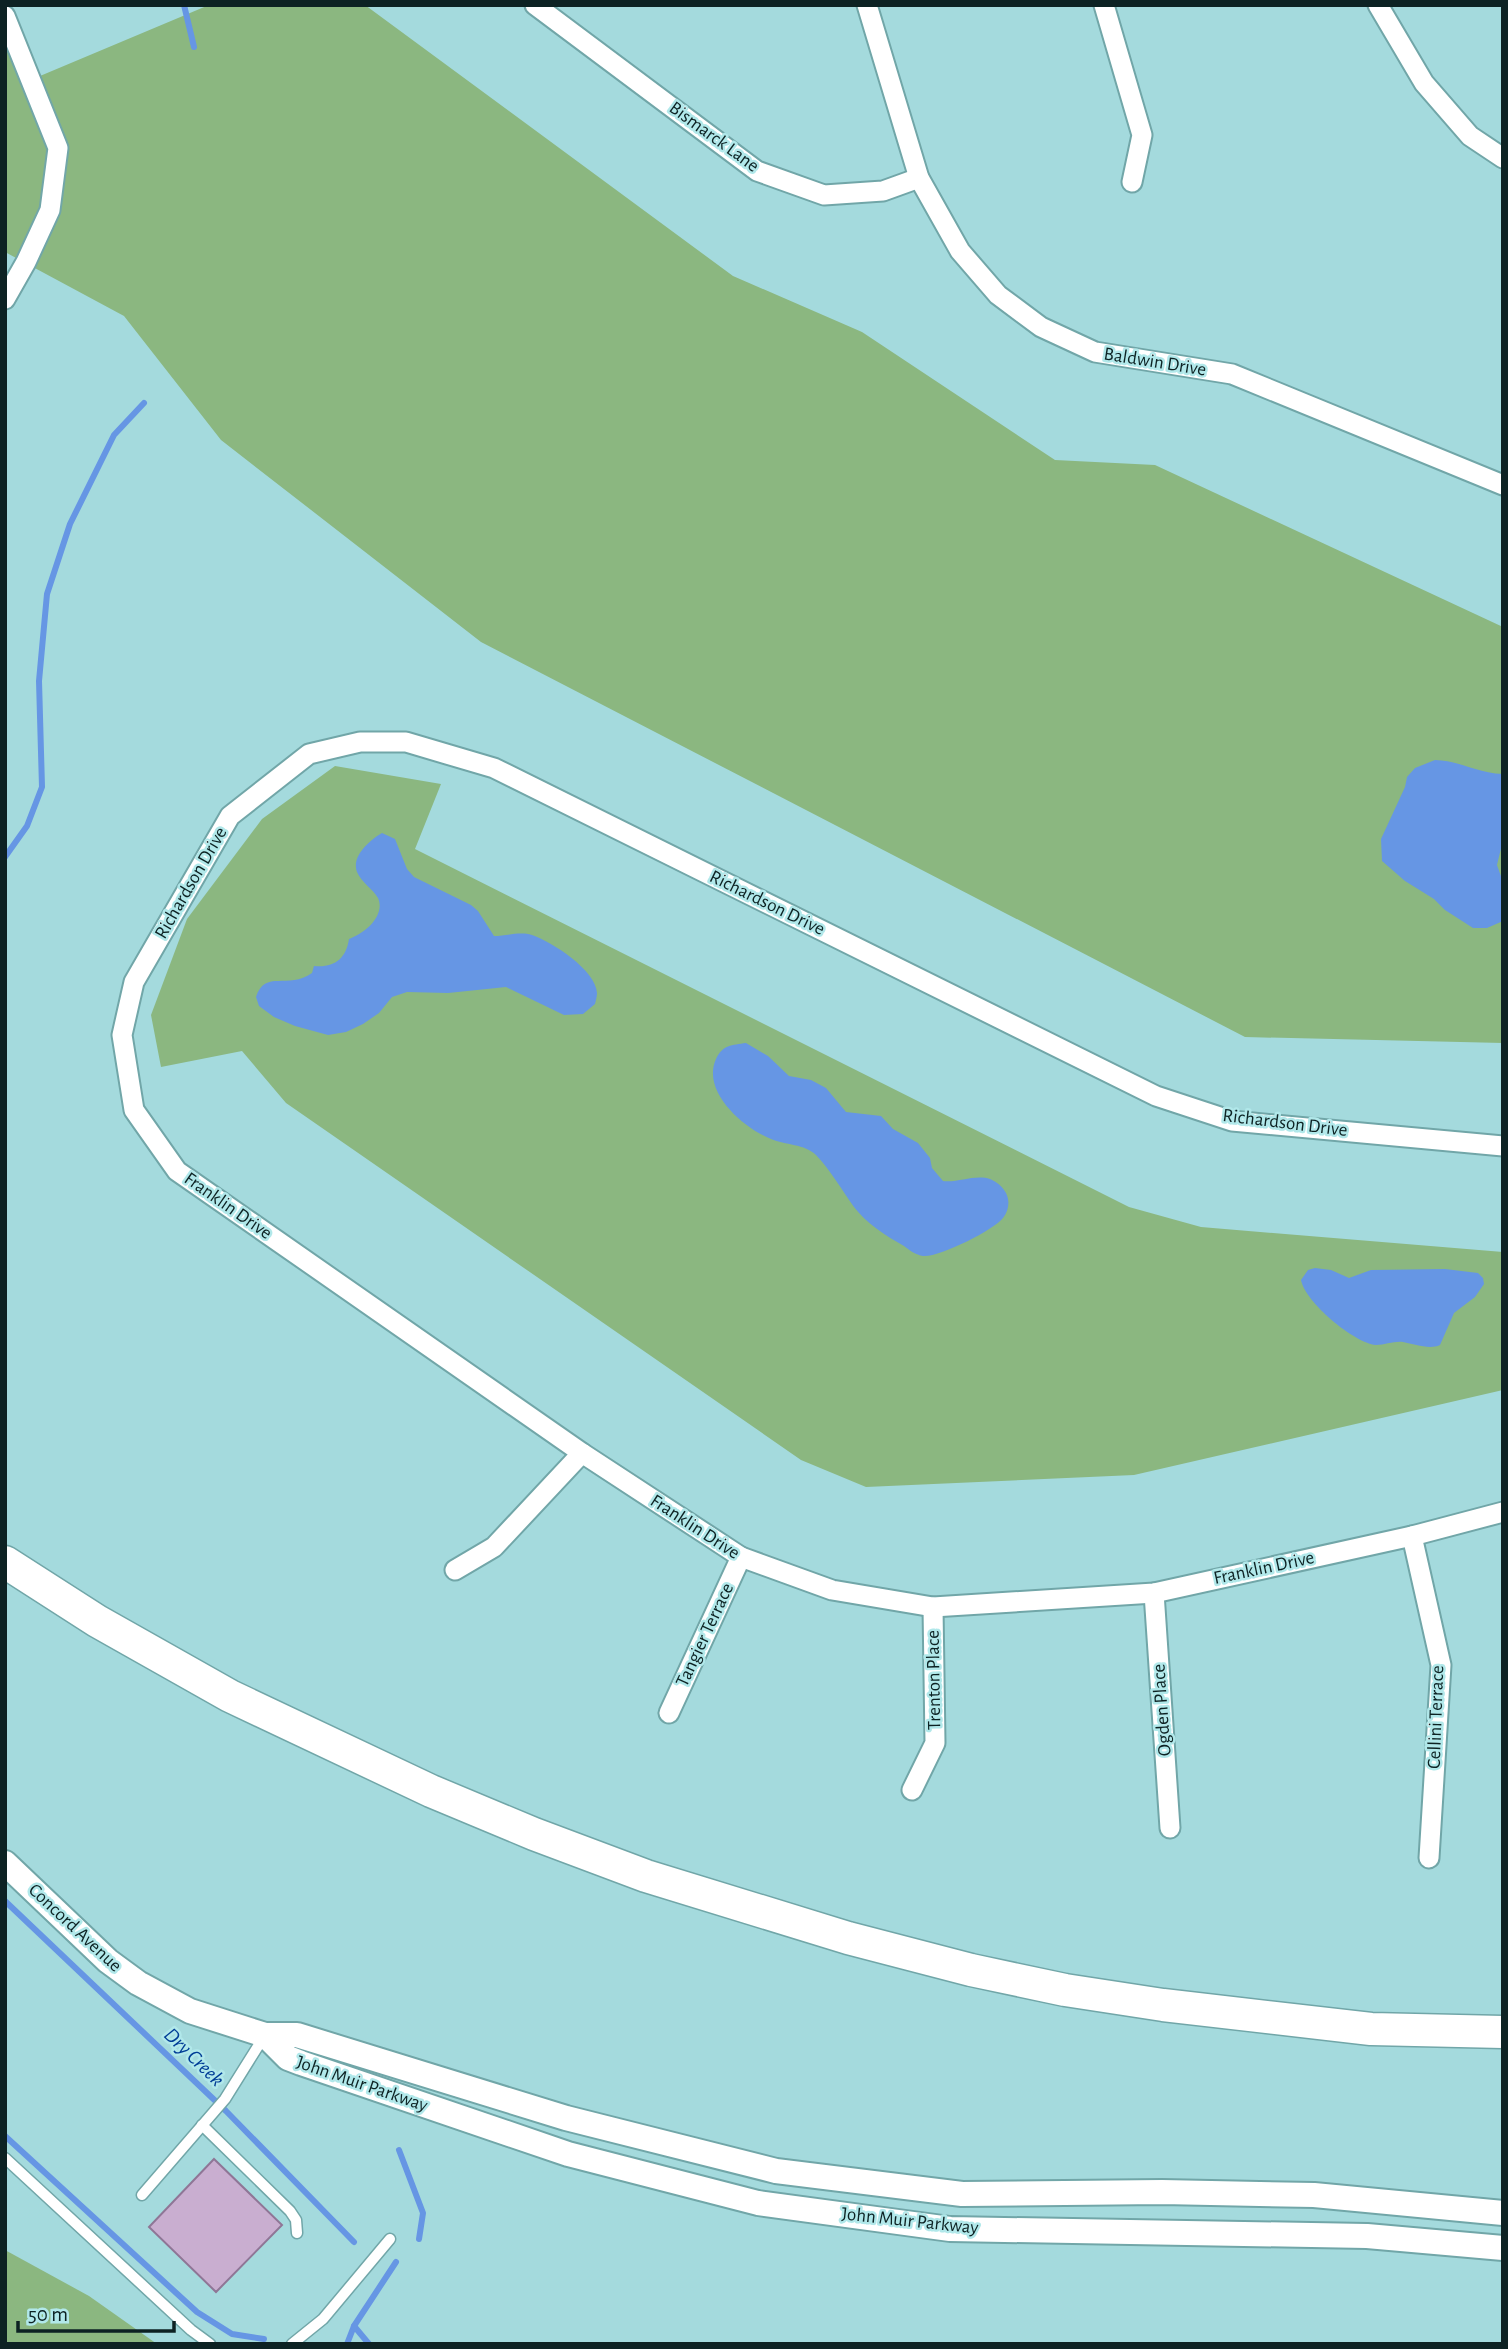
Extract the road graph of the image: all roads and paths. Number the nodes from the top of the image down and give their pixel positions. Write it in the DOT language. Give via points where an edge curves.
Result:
graph roads {
  1 [pos="866,5"];
  2 [pos="1104,5"];
  3 [pos="1378,5"];
  4 [pos="547,9"];
  5 [pos="5,16"];
  6 [pos="1503,158"];
  7 [pos="919,178"];
  8 [pos="1132,183"];
  9 [pos="5,299"];
  10 [pos="1503,485"];
  11 [pos="134,982"];
  12 [pos="1503,1146"];
  13 [pos="582,1453"];
  14 [pos="1503,1513"];
  15 [pos="1412,1536"];
  16 [pos="741,1558"];
  17 [pos="5,1562"];
  18 [pos="455,1570"];
  19 [pos="1154,1593"];
  20 [pos="933,1607"];
  21 [pos="669,1713"];
  22 [pos="912,1790"];
  23 [pos="1171,1828"];
  24 [pos="1429,1858"];
  25 [pos="5,1863"];
  26 [pos="1503,2032"];
  27 [pos="265,2035"];
  28 [pos="202,2125"];
  29 [pos="5,2158"];
  30 [pos="142,2195"];
  31 [pos="1503,2213"];
  32 [pos="297,2233"];
  33 [pos="390,2238"];
  34 [pos="1503,2248"];
  35 [pos="210,2344"];
  36 [pos="292,2344"];
  1 -- 7 [label="street, Baldwin Drive"];
  2 -- 8 [label="street" via="1142,135"];
  3 -- 6 [label="street" via="1424,83 1470,136"];
  4 -- 7 [label="street, Bismarck Lane" via="757,171 824,195 883,191"];
  5 -- 9 [label="street" via="58,148 50,209"];
  7 -- 10 [label="street, Baldwin Drive" via="960,251 998,295 1041,327 1095,352 1232,374"];
  11 -- 12 [label="street, Richardson Drive" via="230,816 309,754 359,743 406,742 494,768 1156,1096 1232,1121"];
  11 -- 13 [label="street, Franklin Drive" via="122,1035 134,1110 177,1171"];
  13 -- 16 [label="street, Franklin Drive"];
  13 -- 18 [label="street" via="494,1547"];
  14 -- 15 [label="street, Franklin Drive"];
  15 -- 19 [label="street, Franklin Drive"];
  15 -- 24 [label="street, Cellini Terrace" via="1441,1665"];
  16 -- 20 [label="street, Franklin Drive" via="832,1590"];
  16 -- 21 [label="street, Tangier Terrace"];
  17 -- 26 [label="highway" via="97,1621 230,1696 431,1791 659,1881 848,1938 1065,1990 1371,2029"];
  19 -- 20 [label="street, Franklin Drive"];
  19 -- 23 [label="street, Ogden Place"];
  20 -- 22 [label="street, Trenton Place" via="935,1743"];
  25 -- 27 [label="street, Concord Avenue" via="108,1961 138,1983 190,2011"];
  27 -- 28 [label="lane" via="225,2099"];
  27 -- 31 [label="street, John Muir Parkway" via="297,2035 566,2118 776,2171 962,2194 1314,2195"];
  27 -- 34 [label="street, John Muir Parkway" via="288,2058 568,2154 758,2203 950,2229 1367,2236"];
  28 -- 30 [label="lane"];
  28 -- 32 [label="lane" via="290,2211"];
  29 -- 35 [label="lane"];
  33 -- 36 [label="lane" via="323,2319"];
}
